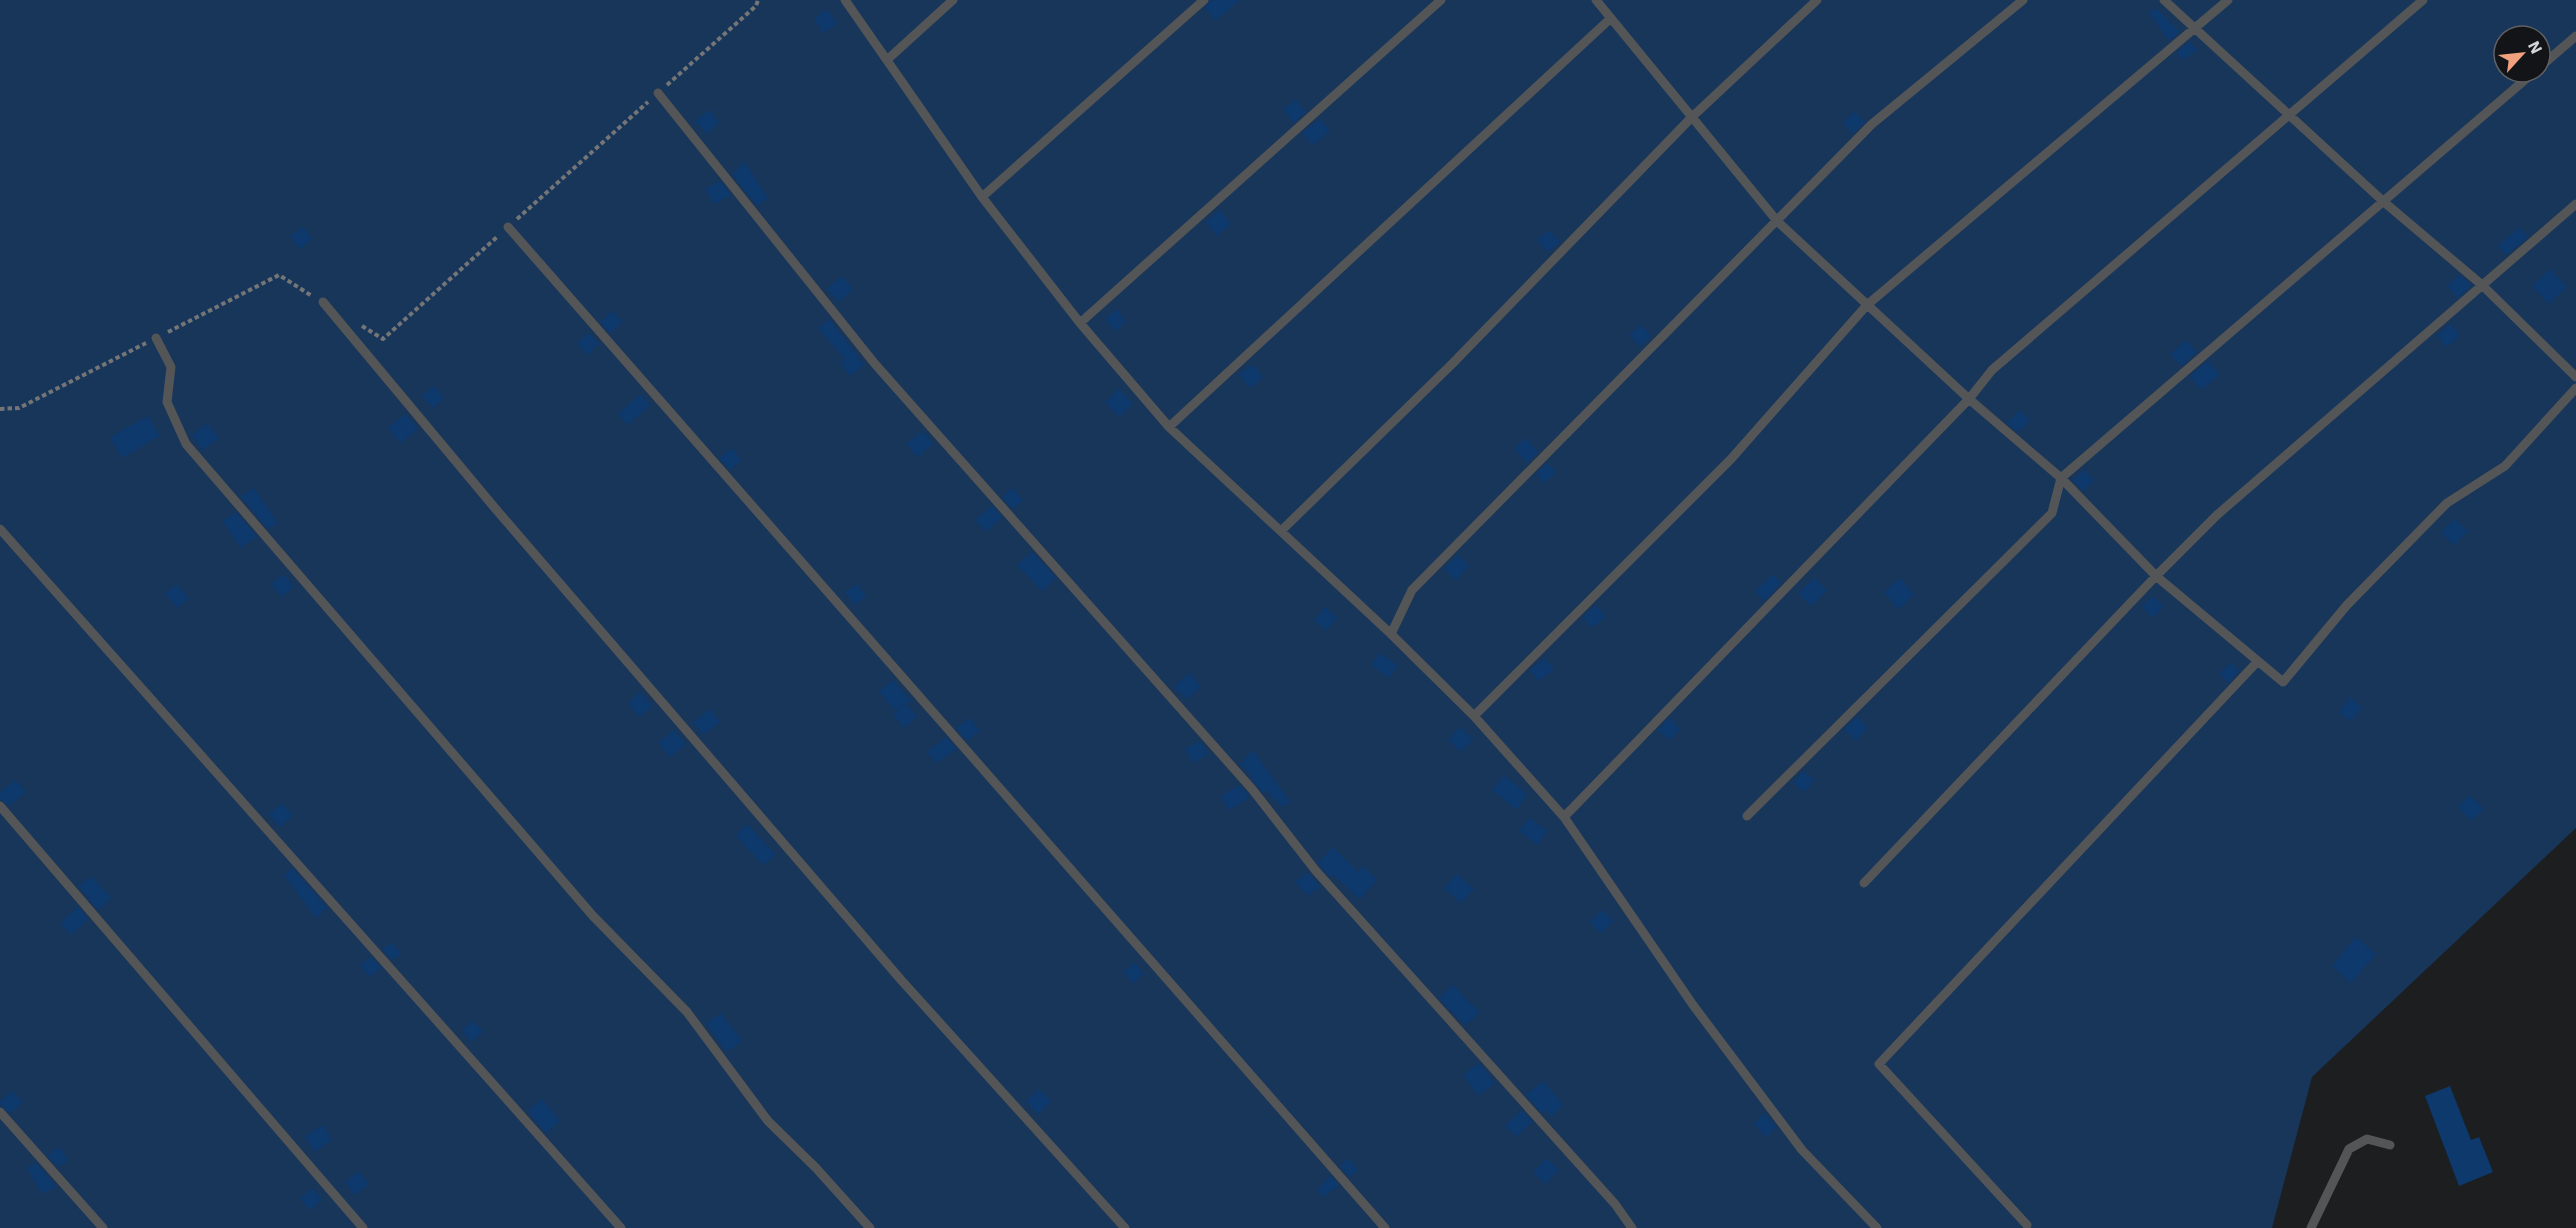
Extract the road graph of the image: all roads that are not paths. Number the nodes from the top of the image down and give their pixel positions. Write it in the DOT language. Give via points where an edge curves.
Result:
graph roads {
  1 [pos="845,0"];
  2 [pos="953,0"];
  3 [pos="1204,0"];
  4 [pos="1441,0"];
  5 [pos="1596,0"];
  6 [pos="1816,0"];
  7 [pos="2023,0"];
  8 [pos="2164,0"];
  9 [pos="2228,0"];
  10 [pos="2423,0"];
  11 [pos="1611,18"];
  12 [pos="2196,27"];
  13 [pos="2576,36"];
  14 [pos="2552,57"];
  15 [pos="888,59"];
  16 [pos="2520,84"];
  17 [pos="658,93"];
  18 [pos="2288,114"];
  19 [pos="1692,117"];
  20 [pos="982,196"];
  21 [pos="2384,202"];
  22 [pos="2576,204"];
  23 [pos="1777,221"];
  24 [pos="508,227"];
  25 [pos="2482,285"];
  26 [pos="323,302"];
  27 [pos="1867,305"];
  28 [pos="1080,323"];
  29 [pos="156,338"];
  30 [pos="2576,377"];
  31 [pos="2576,388"];
  32 [pos="1969,399"];
  33 [pos="1169,427"];
  34 [pos="2061,478"];
  35 [pos="0,529"];
  36 [pos="1281,531"];
  37 [pos="2156,576"];
  38 [pos="1391,634"];
  39 [pos="2258,662"];
  40 [pos="1474,716"];
  41 [pos="0,806"];
  42 [pos="1747,816"];
  43 [pos="1564,817"];
  44 [pos="1864,883"];
  45 [pos="0,1112"];
  46 [pos="2390,1145"];
  47 [pos="2027,1225"];
  48 [pos="103,1228"];
  49 [pos="363,1228"];
  50 [pos="621,1228"];
  51 [pos="870,1228"];
  52 [pos="1125,1228"];
  53 [pos="1385,1228"];
  54 [pos="1632,1228"];
  55 [pos="1877,1228"];
  56 [pos="2311,1228"];
  1 -- 15 [label="lane"];
  2 -- 15 [label="lane"];
  3 -- 20 [label="lane"];
  4 -- 28 [label="lane"];
  5 -- 11 [label="lane"];
  6 -- 19 [label="lane"];
  7 -- 23 [label="lane" via="1872,124"];
  8 -- 12 [label="lane"];
  9 -- 12 [label="lane"];
  10 -- 18 [label="lane"];
  11 -- 19 [label="lane"];
  11 -- 33 [label="lane"];
  12 -- 18 [label="lane"];
  12 -- 27 [label="lane"];
  13 -- 14 [label="lane"];
  15 -- 20 [label="lane"];
  16 -- 21 [label="lane"];
  17 -- 54 [label="lane" via="874,364 1252,789 1316,871 1615,1204"];
  18 -- 21 [label="lane"];
  18 -- 32 [label="lane" via="1992,369"];
  19 -- 23 [label="lane"];
  19 -- 36 [label="lane" via="1454,363"];
  20 -- 28 [label="lane"];
  21 -- 25 [label="lane"];
  21 -- 34 [label="lane"];
  22 -- 25 [label="lane"];
  23 -- 27 [label="lane"];
  23 -- 38 [label="lane" via="1412,590"];
  24 -- 53 [label="lane"];
  25 -- 30 [label="lane"];
  25 -- 37 [label="lane" via="2217,516"];
  26 -- 52 [label="lane" via="902,981"];
  27 -- 32 [label="lane"];
  27 -- 40 [label="lane" via="1731,459"];
  28 -- 33 [label="lane"];
  29 -- 51 [label="lane" via="171,367 167,402 186,444 593,916 687,1012 768,1121"];
  31 -- 39 [label="lane" via="2505,466 2447,503 2346,605 2283,682"];
  32 -- 34 [label="lane"];
  32 -- 43 [label="lane"];
  33 -- 36 [label="lane"];
  34 -- 37 [label="lane"];
  34 -- 42 [label="lane" via="2052,513"];
  35 -- 50 [label="lane"];
  36 -- 38 [label="lane"];
  37 -- 39 [label="lane"];
  37 -- 44 [label="lane"];
  38 -- 40 [label="lane"];
  39 -- 47 [label="lane" via="1879,1064"];
  40 -- 43 [label="lane"];
  41 -- 49 [label="lane"];
  43 -- 55 [label="lane" via="1693,1005 1796,1141"];
  45 -- 48 [label="lane"];
  46 -- 56 [label="lane" via="2367,1139 2349,1149"];
}
